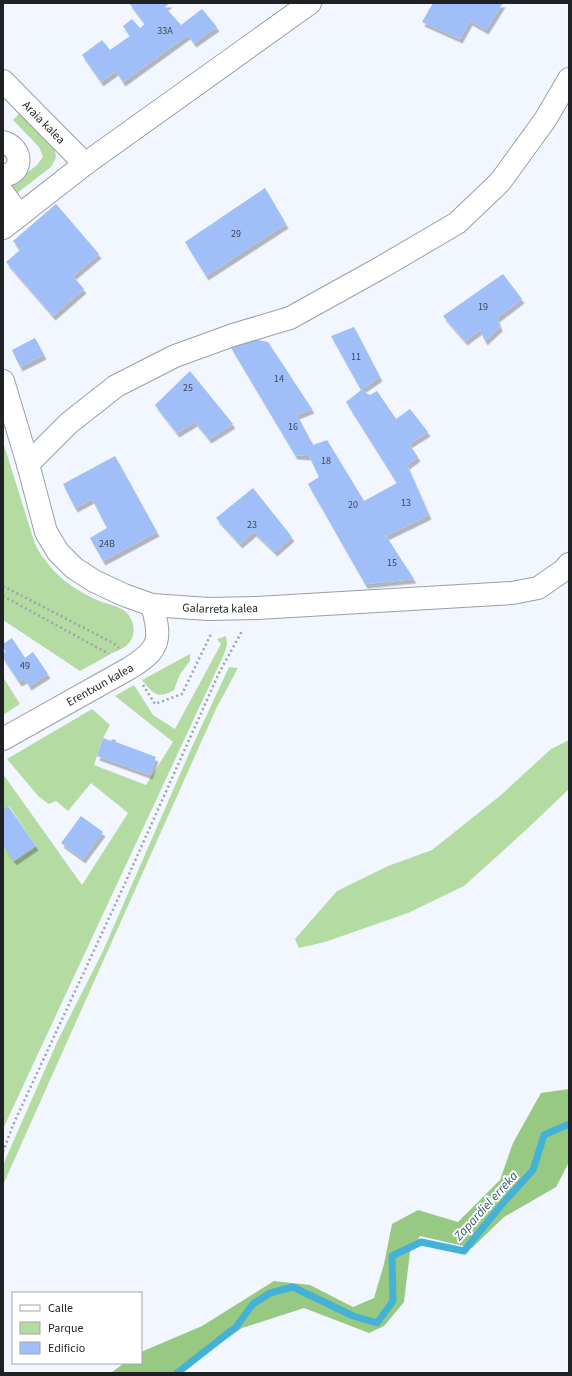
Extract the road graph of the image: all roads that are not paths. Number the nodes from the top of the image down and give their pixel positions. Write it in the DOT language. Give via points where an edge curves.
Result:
graph roads {
  1 [pos="310,3"];
  2 [pos="569,79"];
  3 [pos="3,81"];
  4 [pos="3,142"];
  5 [pos="85,164"];
  6 [pos="3,176"];
  7 [pos="3,193"];
  8 [pos="11,222"];
  9 [pos="3,381"];
  10 [pos="28,464"];
  11 [pos="569,564"];
  12 [pos="152,605"];
  13 [pos="3,739"];
  1 -- 5 [label="street"];
  2 -- 10 [label="street" via="545,120 500,182 457,223 290,318 175,356 116,386 69,423"];
  3 -- 5 [label="street, Araia kalea"];
  4 -- 6 [label="street" via="18,152 19,162 15,170"];
  5 -- 8 [label="street"];
  7 -- 8 [label="street"];
  9 -- 10 [label="street, Galarreta kalea"];
  10 -- 12 [label="street, Galarreta kalea" via="46,532 58,552 74,568 94,581"];
  11 -- 12 [label="street, Galarreta kalea" via="538,588 512,593 257,608 208,609"];
  12 -- 13 [label="street, Erentxun kalea" via="158,635 155,646 147,657"];
}
